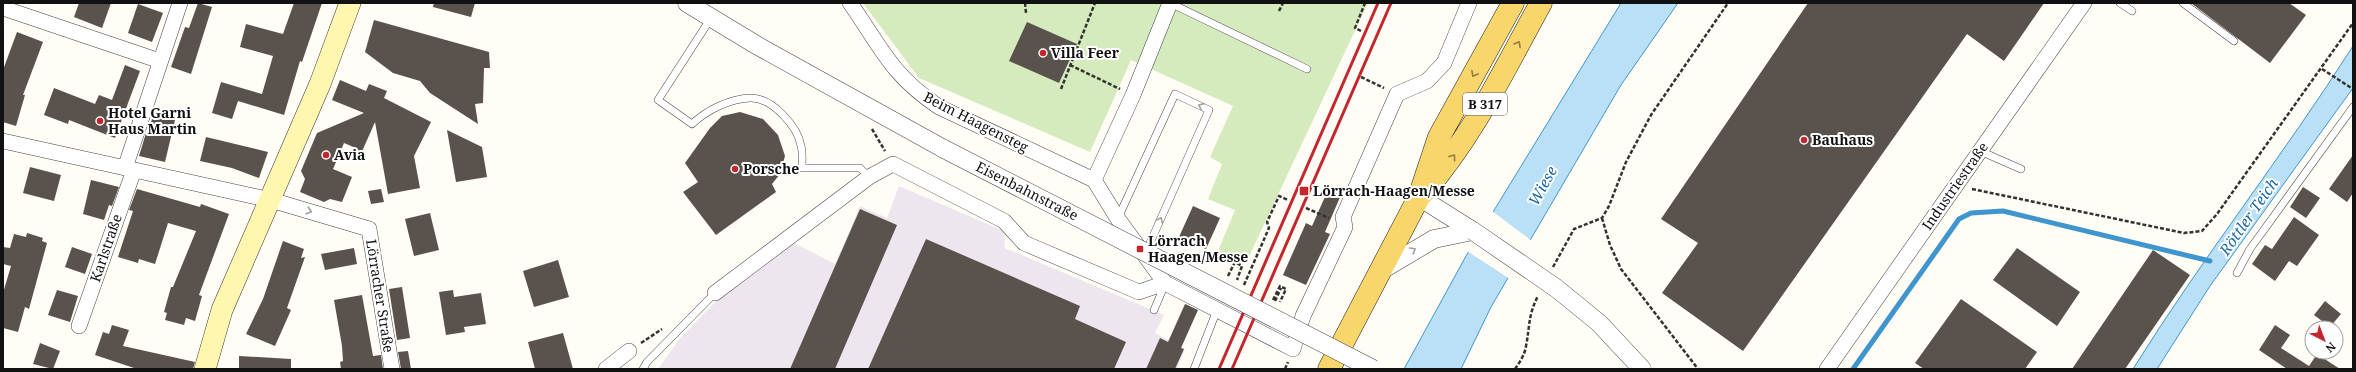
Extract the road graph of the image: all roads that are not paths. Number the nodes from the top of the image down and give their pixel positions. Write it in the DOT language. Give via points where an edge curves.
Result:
graph roads {
  1 [pos="180,3"];
  2 [pos="350,3"];
  3 [pos="686,3"];
  4 [pos="850,3"];
  5 [pos="1170,3"];
  6 [pos="1469,3"];
  7 [pos="1513,3"];
  8 [pos="1541,3"];
  9 [pos="2084,3"];
  10 [pos="2120,3"];
  11 [pos="2184,3"];
  12 [pos="3,8"];
  13 [pos="2132,11"];
  14 [pos="711,18"];
  15 [pos="2234,41"];
  16 [pos="160,61"];
  17 [pos="1307,69"];
  18 [pos="2353,107"];
  19 [pos="3,141"];
  20 [pos="1980,151"];
  21 [pos="129,169"];
  22 [pos="2021,169"];
  23 [pos="868,177"];
  24 [pos="1094,180"];
  25 [pos="1419,197"];
  26 [pos="271,200"];
  27 [pos="1118,219"];
  28 [pos="1473,231"];
  29 [pos="1144,256"];
  30 [pos="1380,271"];
  31 [pos="2237,273"];
  32 [pos="1165,283"];
  33 [pos="715,293"];
  34 [pos="1154,310"];
  35 [pos="1224,313"];
  36 [pos="79,326"];
  37 [pos="629,351"];
  38 [pos="205,369"];
  39 [pos="392,369"];
  40 [pos="606,369"];
  41 [pos="642,369"];
  42 [pos="1194,369"];
  43 [pos="1329,369"];
  44 [pos="1373,369"];
  45 [pos="1642,369"];
  46 [pos="1827,369"];
  1 -- 16 [label="street, Karlstraße"];
  2 -- 26 [label="main road" via="320,84"];
  3 -- 14 [label="street, Eisenbahnstraße"];
  4 -- 24 [label="street, Beim Haagensteg" via="882,53 900,76 918,93 939,107"];
  5 -- 17 [label="lane"];
  5 -- 24 [label="street" via="1133,95"];
  6 -- 35 [label="street" via="1444,63 1426,81 1397,94 1343,217 1345,227 1303,316 1293,349"];
  7 -- 25 [label="main road, B 317, one-way" via="1439,137"];
  25 -- 8 [label="main road, B 317, one-way" via="1444,170 1472,128"];
  9 -- 20 [label="street, Industriestraße"];
  10 -- 13 [label="lane"];
  11 -- 15 [label="lane"];
  12 -- 16 [label="street"];
  14 -- 23 [label="lane" via="658,100 692,124 720,105 752,98 768,104 784,116 797,132 802,147 802,168 860,168"];
  14 -- 44 [label="street, Eisenbahnstraße, bridge" via="944,149"];
  16 -- 21 [label="street, Karlstraße"];
  18 -- 31 [label="lane" via="2250,249"];
  19 -- 21 [label="street"];
  20 -- 22 [label="lane"];
  20 -- 46 [label="street, Industriestraße"];
  21 -- 26 [label="street"];
  21 -- 36 [label="street, Karlstraße"];
  23 -- 32 [label="street" via="894,164 1004,221 1024,243 1139,292"];
  23 -- 33 [label="street"];
  24 -- 27 [label="street"];
  25 -- 28 [label="street"];
  25 -- 30 [label="main road, B 317"];
  26 -- 38 [label="main road" via="222,310"];
  26 -- 39 [label="street, Lörracher Straße, one-way" via="369,229"];
  27 -- 29 [label="street"];
  29 -- 27 [label="lane, one-way" via="1210,110 1175,94"];
  30 -- 28 [label="street, one-way" via="1420,246 1447,235"];
  28 -- 45 [label="street, bridge" via="1604,328"];
  29 -- 32 [label="street"];
  30 -- 43 [label="main road, B 317"];
  32 -- 34 [label="lane"];
  32 -- 35 [label="street"];
  33 -- 41 [label="lane"];
  35 -- 42 [label="lane"];
  37 -- 40 [label="street"];
}
